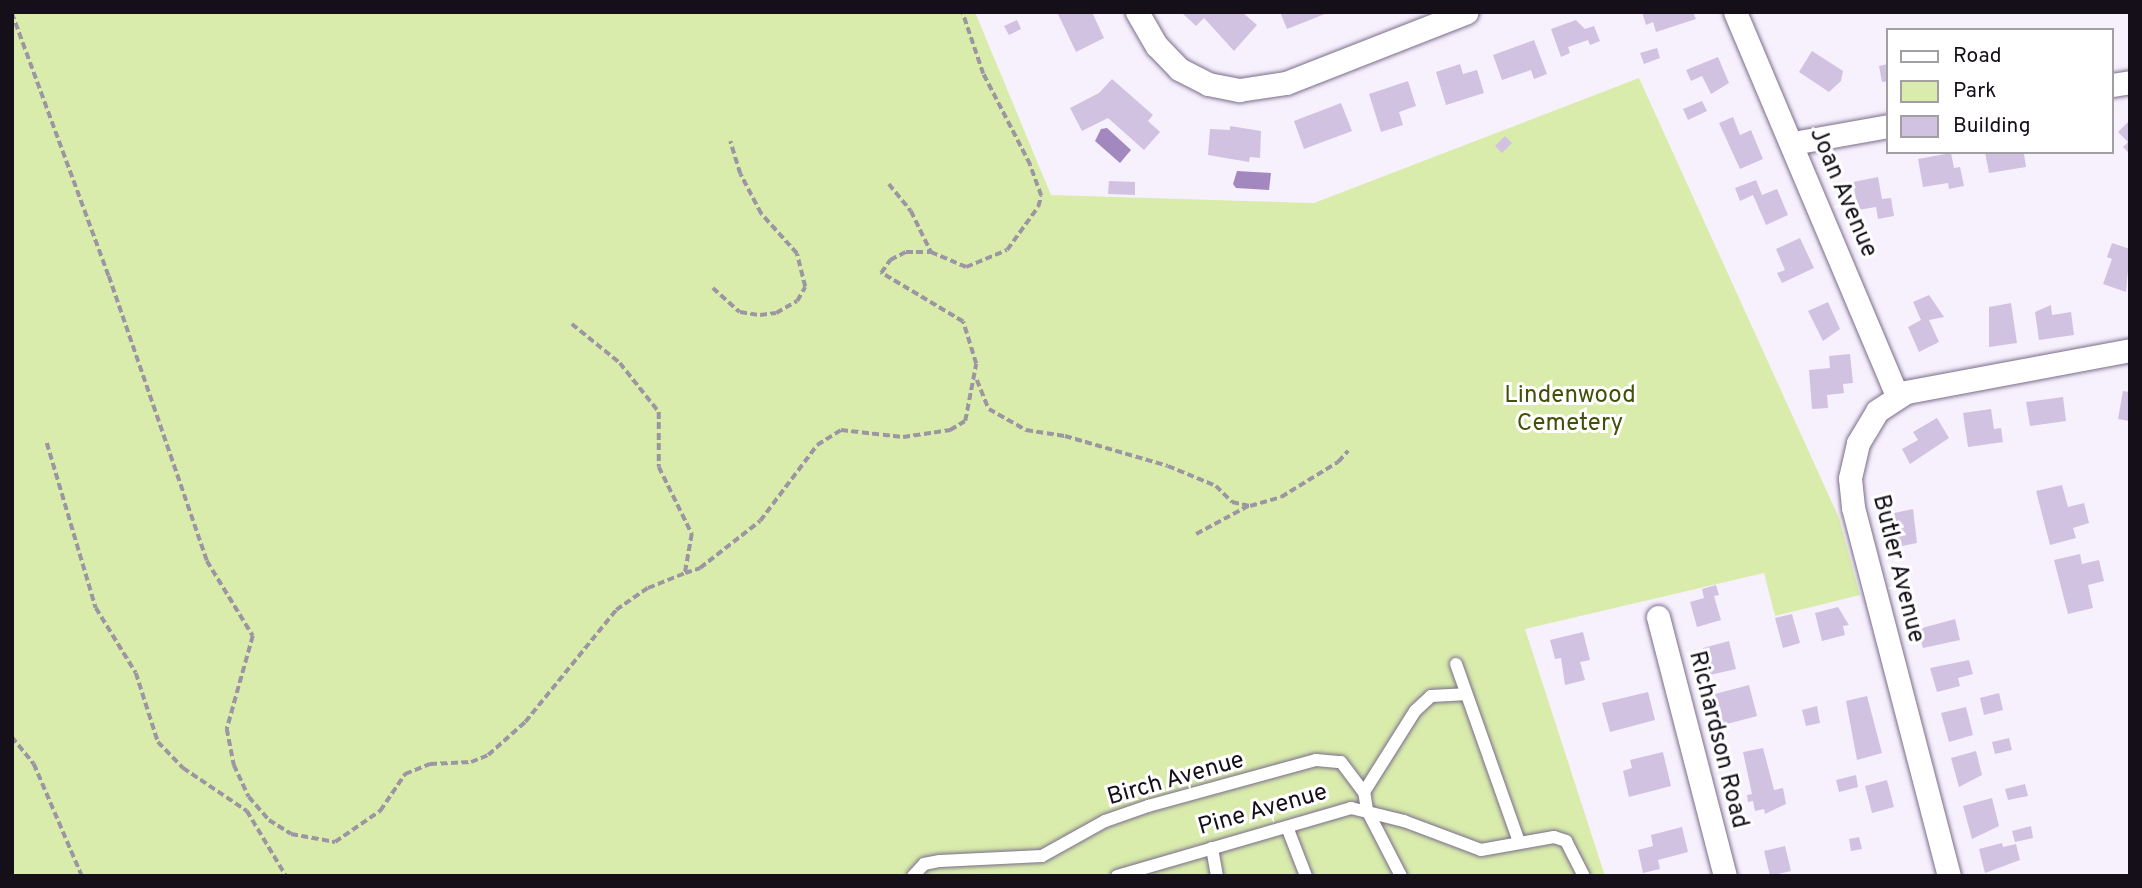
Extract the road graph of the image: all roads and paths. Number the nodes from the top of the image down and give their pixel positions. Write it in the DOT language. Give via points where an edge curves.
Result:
graph roads {
  1 [pos="962,12"];
  2 [pos="1137,12"];
  3 [pos="1734,12"];
  4 [pos="12,13"];
  5 [pos="1460,13"];
  6 [pos="1886,126"];
  7 [pos="730,141"];
  8 [pos="1793,143"];
  9 [pos="889,184"];
  10 [pos="931,252"];
  11 [pos="713,288"];
  12 [pos="572,324"];
  13 [pos="2130,350"];
  14 [pos="976,378"];
  15 [pos="1897,396"];
  16 [pos="47,443"];
  17 [pos="1348,451"];
  18 [pos="1250,506"];
  19 [pos="1196,534"];
  20 [pos="685,573"];
  21 [pos="1658,617"];
  22 [pos="1456,664"];
  23 [pos="1464,694"];
  24 [pos="12,737"];
  25 [pos="1364,792"];
  26 [pos="253,806"];
  27 [pos="1367,810"];
  28 [pos="247,811"];
  29 [pos="1287,827"];
  30 [pos="1519,842"];
  31 [pos="1212,848"];
  32 [pos="1141,872"];
  33 [pos="80,876"];
  34 [pos="286,876"];
  35 [pos="913,876"];
  36 [pos="1117,876"];
  37 [pos="1217,876"];
  38 [pos="1306,876"];
  39 [pos="1401,876"];
  40 [pos="1584,876"];
  41 [pos="1725,876"];
  42 [pos="1949,876"];
  1 -- 10 [label="path" via="984,74 1041,196 1021,236 996,257 966,267"];
  2 -- 5 [label="street" via="1157,46 1179,69 1208,84 1239,90 1286,83"];
  3 -- 8 [label="street, Joan Avenue"];
  4 -- 26 [label="path" via="110,276 207,561 253,636 227,729 234,765"];
  6 -- 8 [label="street"];
  7 -- 11 [label="path" via="740,174 761,214 797,254 805,287 797,301 776,313 760,315 740,312"];
  8 -- 15 [label="street, Joan Avenue"];
  9 -- 10 [label="path" via="911,211"];
  10 -- 14 [label="path" via="906,252 890,260 881,273 963,322 970,336"];
  12 -- 20 [label="path" via="620,363 659,412 659,467 682,507 691,534"];
  13 -- 15 [label="street"];
  14 -- 18 [label="path" via="989,408 1026,430 1065,436 1168,466 1216,486 1232,502"];
  14 -- 20 [label="path" via="965,421 950,430 903,437 841,430 817,445 760,521 708,562"];
  15 -- 42 [label="street, Butler Avenue" via="1865,429 1855,453 1850,490"];
  16 -- 28 [label="path" via="96,608 136,673 158,742 183,768"];
  17 -- 18 [label="path" via="1281,497"];
  18 -- 19 [label="path"];
  20 -- 26 [label="path" via="648,588 616,610 525,722 488,755 471,762 430,764 405,774 380,811 350,834 335,842 303,838 277,827"];
  21 -- 41 [label="street, Richardson Road"];
  22 -- 23 [label="lane"];
  23 -- 25 [label="lane" via="1431,696 1415,711"];
  23 -- 30 [label="lane"];
  24 -- 33 [label="path" via="34,764"];
  25 -- 27 [label="lane"];
  25 -- 35 [label="lane, Birch Avenue" via="1341,762 1316,760 1105,821 1042,856 940,861 924,864"];
  26 -- 28 [label="path"];
  27 -- 29 [label="lane, Pine Avenue" via="1325,813"];
  27 -- 30 [label="lane" via="1481,850"];
  27 -- 39 [label="lane, Pine Avenue"];
  28 -- 34 [label="path"];
  29 -- 31 [label="lane, Pine Avenue"];
  29 -- 38 [label="lane"];
  30 -- 40 [label="lane" via="1542,837 1566,841"];
  31 -- 32 [label="lane, Pine Avenue"];
  31 -- 37 [label="lane"];
  32 -- 36 [label="lane, Pine Avenue"];
}
